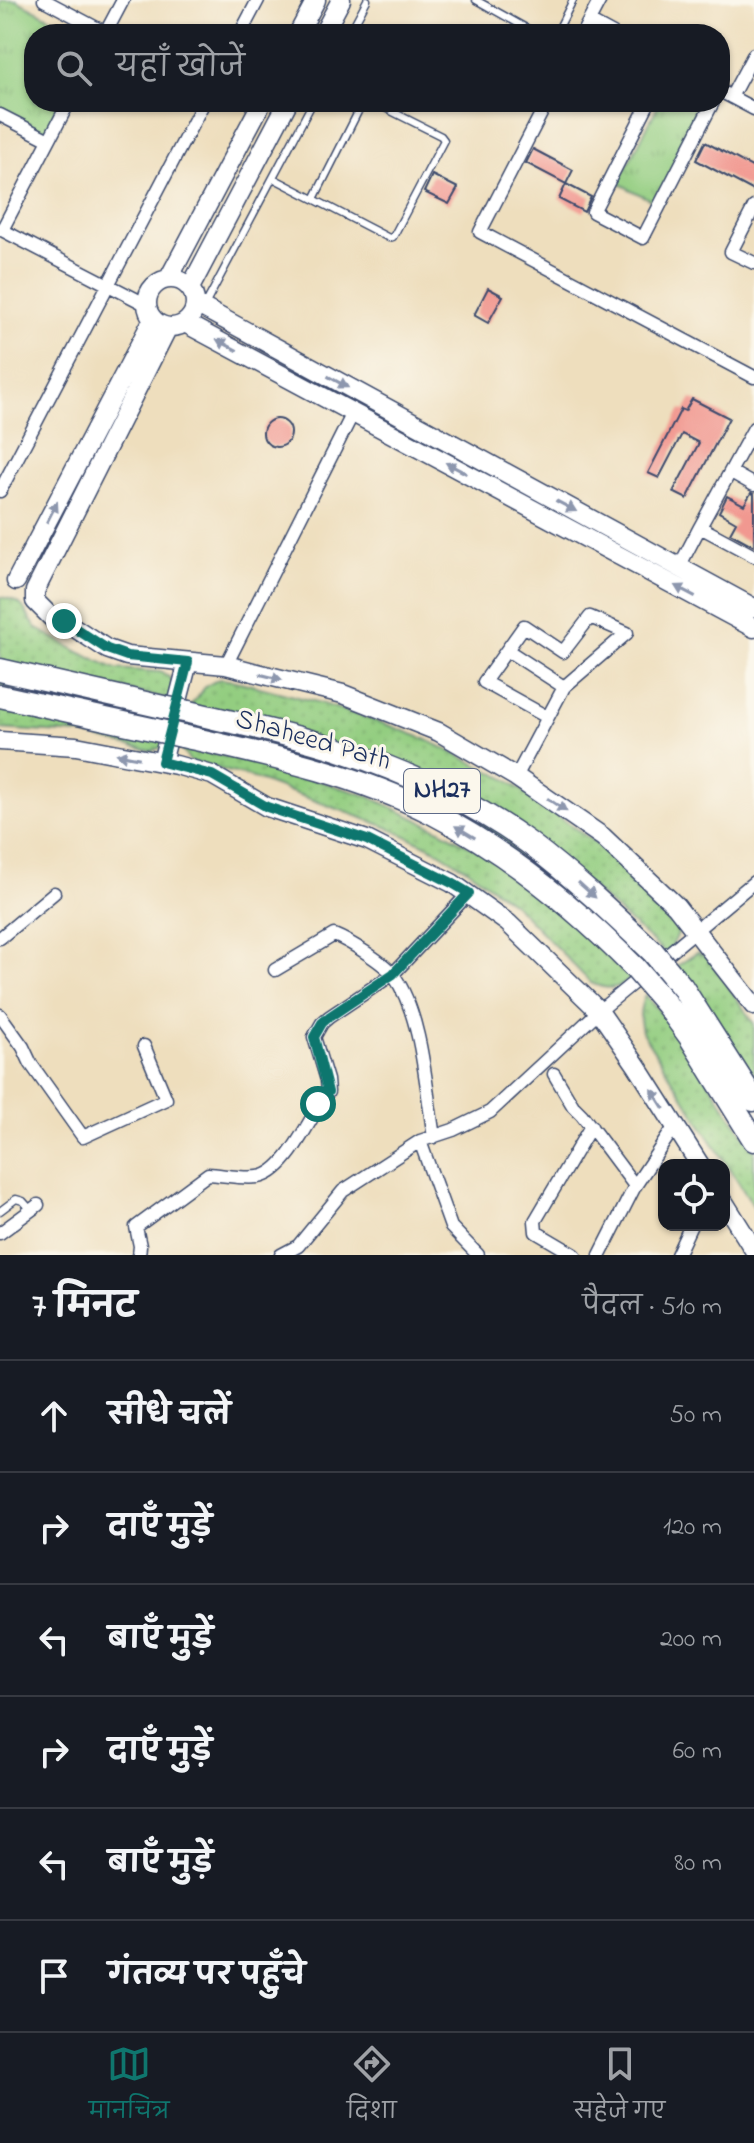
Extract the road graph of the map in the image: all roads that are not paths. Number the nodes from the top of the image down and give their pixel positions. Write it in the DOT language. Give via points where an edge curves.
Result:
graph roads {
  1 [pos="44,0"];
  2 [pos="123,0"];
  3 [pos="258,0"];
  4 [pos="316,0"];
  5 [pos="341,0"];
  6 [pos="367,0"];
  7 [pos="476,0"];
  8 [pos="573,0"];
  9 [pos="600,0"];
  10 [pos="589,21"];
  11 [pos="88,24"];
  12 [pos="111,24"];
  13 [pos="245,24"];
  14 [pos="303,24"];
  15 [pos="328,24"];
  16 [pos="354,24"];
  17 [pos="519,24"];
  18 [pos="561,24"];
  19 [pos="587,24"];
  20 [pos="595,24"];
  21 [pos="754,54"];
  22 [pos="730,87"];
  23 [pos="730,97"];
  24 [pos="754,109"];
  25 [pos="64,112"];
  26 [pos="199,112"];
  27 [pos="257,112"];
  28 [pos="283,112"];
  29 [pos="308,112"];
  30 [pos="358,112"];
  31 [pos="393,112"];
  32 [pos="542,112"];
  33 [pos="644,112"];
  34 [pos="708,112"];
  35 [pos="0,115"];
  36 [pos="49,140"];
  37 [pos="273,178"];
  38 [pos="314,199"];
  39 [pos="754,207"];
  40 [pos="1,229"];
  41 [pos="754,263"];
  42 [pos="169,278"];
  43 [pos="108,285"];
  44 [pos="196,300"];
  45 [pos="163,319"];
  46 [pos="754,377"];
  47 [pos="353,413"];
  48 [pos="754,428"];
  49 [pos="731,472"];
  50 [pos="754,485"];
  51 [pos="0,491"];
  52 [pos="700,527"];
  53 [pos="754,556"];
  54 [pos="679,567"];
  55 [pos="8,581"];
  56 [pos="35,591"];
  57 [pos="754,608"];
  58 [pos="754,628"];
  59 [pos="507,650"];
  60 [pos="188,662"];
  61 [pos="226,665"];
  62 [pos="0,670"];
  63 [pos="564,687"];
  64 [pos="0,696"];
  65 [pos="547,717"];
  66 [pos="0,741"];
  67 [pos="162,762"];
  68 [pos="516,777"];
  69 [pos="754,882"];
  70 [pos="54,893"];
  71 [pos="469,893"];
  72 [pos="3,930"];
  73 [pos="695,931"];
  74 [pos="275,970"];
  75 [pos="393,974"];
  76 [pos="754,1006"];
  77 [pos="599,1011"];
  78 [pos="0,1015"];
  79 [pos="144,1046"];
  80 [pos="554,1074"];
  81 [pos="754,1100"];
  82 [pos="591,1126"];
  83 [pos="675,1126"];
  84 [pos="434,1137"];
  85 [pos="754,1140"];
  86 [pos="420,1141"];
  87 [pos="696,1159"];
  88 [pos="635,1186"];
  89 [pos="34,1207"];
  90 [pos="0,1211"];
  91 [pos="730,1212"];
  92 [pos="688,1231"];
  93 [pos="0,1233"];
  94 [pos="754,1253"];
  95 [pos="139,1255"];
  96 [pos="281,1255"];
  97 [pos="478,1255"];
  98 [pos="575,1255"];
  99 [pos="600,1255"];
  100 [pos="677,1255"];
  1 -- 11 [label="street"];
  2 -- 12 [label="street"];
  3 -- 13 [label="street"];
  4 -- 14 [label="street"];
  5 -- 15 [label="street"];
  6 -- 16 [label="lane"];
  7 -- 17 [label="lane"];
  8 -- 18 [label="lane"];
  9 -- 10 [label="street"];
  10 -- 19 [label="street"];
  10 -- 20 [label="street"];
  21 -- 22 [label="street"];
  23 -- 24 [label="street"];
  25 -- 36 [label="street"];
  26 -- 43 [label="street"];
  27 -- 42 [label="street"];
  28 -- 44 [label="street"];
  29 -- 37 [label="lane"];
  30 -- 38 [label="lane"];
  31 -- 38 [label="lane" via="444,140 395,234 389,238"];
  32 -- 46 [label="street" via="480,232"];
  33 -- 34 [label="street" via="593,212 643,238"];
  35 -- 36 [label="street"];
  36 -- 40 [label="street"];
  37 -- 38 [label="lane"];
  37 -- 44 [label="lane"];
  39 -- 41 [label="street" via="731,252"];
  40 -- 43 [label="street"];
  42 -- 44 [label="street" via="178,279"];
  42 -- 45 [label="street" via="159,281 147,296"];
  43 -- 45 [label="street"];
  43 -- 51 [label="street"];
  44 -- 45 [label="street" via="190,319"];
  44 -- 54 [label="street, one-way"];
  47 -- 45 [label="street, one-way"];
  55 -- 45 [label="street, one-way"];
  45 -- 56 [label="street"];
  58 -- 47 [label="street, one-way"];
  47 -- 61 [label="street"];
  48 -- 49 [label="street"];
  49 -- 50 [label="street"];
  49 -- 52 [label="street"];
  52 -- 53 [label="street"];
  52 -- 54 [label="street"];
  54 -- 57 [label="street"];
  55 -- 56 [label="street"];
  56 -- 60 [label="street" via="64,613 64,621 107,649"];
  59 -- 63 [label="street"];
  59 -- 63 [label="street" via="524,626 563,652 590,617 627,633"];
  59 -- 65 [label="street" via="484,682"];
  60 -- 61 [label="street"];
  60 -- 67 [label="street"];
  61 -- 68 [label="street, one-way" via="343,694 439,732"];
  62 -- 81 [label="highway, Shaheed Path / NH27, one-way, bridge" via="333,747 440,790 526,841 653,952 682,987"];
  63 -- 65 [label="street"];
  85 -- 64 [label="highway, Shaheed Path / NH27, one-way, bridge" via="690,1037 635,968 544,885 430,812 325,771"];
  65 -- 68 [label="street"];
  67 -- 66 [label="street, one-way" via="76,746"];
  67 -- 71 [label="street" via="212,775 267,807 367,840"];
  68 -- 73 [label="street, one-way" via="603,837"];
  69 -- 73 [label="street"];
  70 -- 72 [label="street"];
  71 -- 75 [label="street"];
  71 -- 77 [label="street"];
  73 -- 76 [label="street"];
  73 -- 77 [label="street"];
  74 -- 75 [label="street" via="334,935"];
  75 -- 84 [label="street" via="415,1023"];
  75 -- 95 [label="street" via="322,1023 314,1037 328,1092 301,1140 261,1177 208,1174 136,1227"];
  83 -- 77 [label="street, one-way"];
  77 -- 84 [label="street" via="490,1112"];
  78 -- 79 [label="street" via="83,1137 166,1099"];
  80 -- 82 [label="street"];
  82 -- 88 [label="street"];
  82 -- 98 [label="street" via="535,1221 536,1232"];
  83 -- 87 [label="street"];
  83 -- 88 [label="street"];
  84 -- 86 [label="street"];
  86 -- 96 [label="street" via="343,1191 298,1246"];
  86 -- 97 [label="street" via="451,1227"];
  88 -- 99 [label="street"];
  89 -- 90 [label="lane" via="16,1199"];
  89 -- 93 [label="street"];
  91 -- 94 [label="street"];
  92 -- 100 [label="street"];
}
